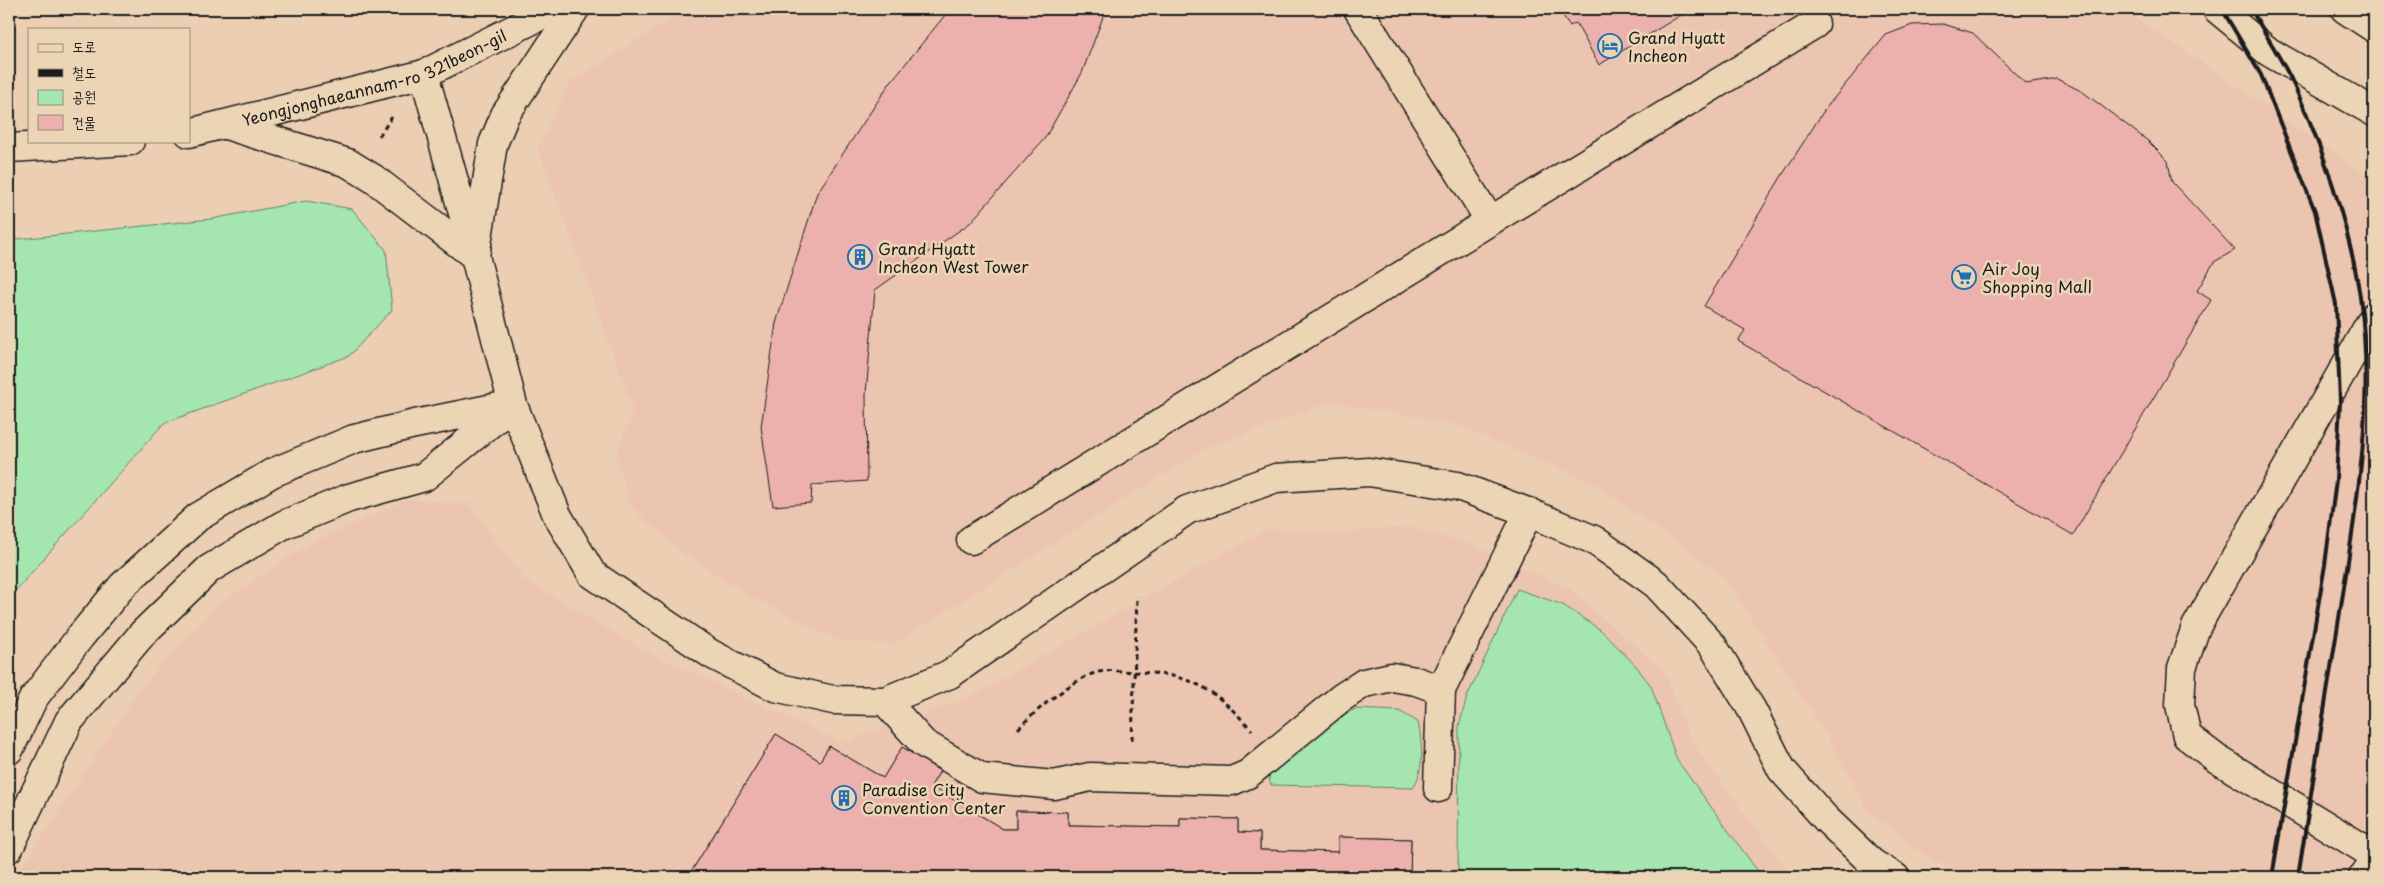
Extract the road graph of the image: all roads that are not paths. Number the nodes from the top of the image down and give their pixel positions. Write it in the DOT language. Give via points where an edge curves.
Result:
graph roads {
  1 [pos="554,9"];
  2 [pos="575,9"];
  3 [pos="1358,9"];
  4 [pos="2217,9"];
  5 [pos="2345,9"];
  6 [pos="1815,24"];
  7 [pos="2374,28"];
  8 [pos="424,74"];
  9 [pos="2374,112"];
  10 [pos="226,125"];
  11 [pos="190,133"];
  12 [pos="113,142"];
  13 [pos="9,148"];
  14 [pos="1490,221"];
  15 [pos="475,256"];
  16 [pos="2374,316"];
  17 [pos="513,404"];
  18 [pos="1528,512"];
  19 [pos="971,540"];
  20 [pos="1441,690"];
  21 [pos="886,702"];
  22 [pos="9,750"];
  23 [pos="1438,788"];
  24 [pos="9,848"];
  25 [pos="2374,855"];
  26 [pos="2374,861"];
  27 [pos="1895,877"];
  28 [pos="2363,877"];
  1 -- 8 [label="street, Yeongjonghaeannam-ro 321beon-gil"];
  2 -- 15 [label="street" via="502,122 493,144"];
  3 -- 14 [label="street"];
  4 -- 9 [label="street" via="2269,52"];
  5 -- 7 [label="street"];
  6 -- 14 [label="street"];
  8 -- 10 [label="street, Yeongjonghaeannam-ro 321beon-gil"];
  8 -- 15 [label="street"];
  10 -- 11 [label="street, Yeongjonghaeannam-ro 321beon-gil"];
  10 -- 15 [label="street" via="348,163"];
  12 -- 13 [label="street"];
  14 -- 19 [label="street"];
  15 -- 17 [label="street"];
  16 -- 25 [label="street" via="2196,627 2182,668 2180,705 2187,736 2217,759"];
  17 -- 21 [label="street" via="557,515 592,574 710,654 775,687 833,700"];
  17 -- 22 [label="street" via="354,440 272,473 198,517 123,585 80,637 33,699"];
  17 -- 24 [label="street" via="424,477 350,498 283,525 209,569 143,633 69,721"];
  18 -- 20 [label="street"];
  18 -- 21 [label="street" via="1458,486 1369,472 1276,478 1187,510 950,674"];
  18 -- 27 [label="street" via="1594,540 1656,584 1713,646 1752,710 1782,770 1872,863"];
  20 -- 21 [label="street" via="1392,677 1364,683 1248,774 1232,781 1090,777 1054,785 982,778 923,743"];
  20 -- 23 [label="street"];
  26 -- 28 [label="street"];
}
